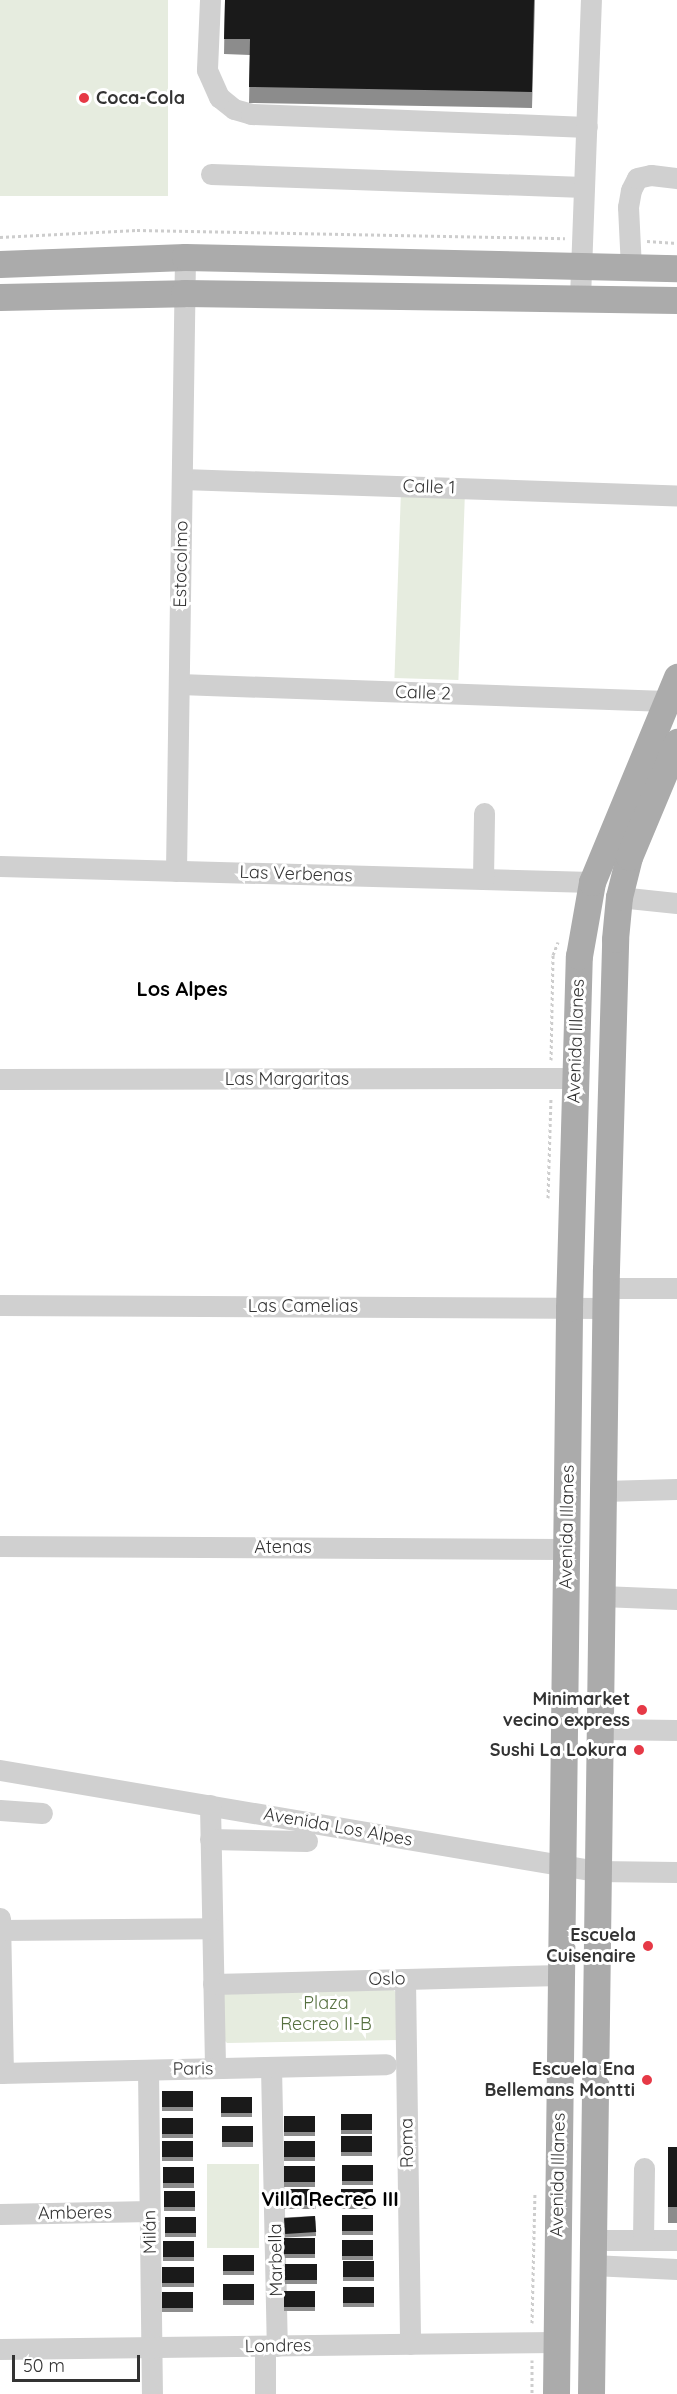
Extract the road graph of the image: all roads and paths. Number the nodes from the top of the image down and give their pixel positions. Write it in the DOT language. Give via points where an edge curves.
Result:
graph roads {
  1 [pos="210,0"];
  2 [pos="591,0"];
  3 [pos="587,127"];
  4 [pos="211,174"];
  5 [pos="677,178"];
  6 [pos="585,187"];
  7 [pos="0,237"];
  8 [pos="582,238"];
  9 [pos="630,240"];
  10 [pos="677,243"];
  11 [pos="185,257"];
  12 [pos="0,264"];
  13 [pos="582,267"];
  14 [pos="631,268"];
  15 [pos="677,268"];
  16 [pos="184,293"];
  17 [pos="0,297"];
  18 [pos="580,298"];
  19 [pos="677,300"];
  20 [pos="182,479"];
  21 [pos="677,495"];
  22 [pos="179,684"];
  23 [pos="672,689"];
  24 [pos="677,742"];
  25 [pos="484,813"];
  26 [pos="0,866"];
  27 [pos="176,871"];
  28 [pos="483,879"];
  29 [pos="592,882"];
  30 [pos="619,897"];
  31 [pos="677,903"];
  32 [pos="574,1078"];
  33 [pos="0,1079"];
  34 [pos="677,1288"];
  35 [pos="607,1298"];
  36 [pos="0,1305"];
  37 [pos="569,1308"];
  38 [pos="677,1489"];
  39 [pos="603,1491"];
  40 [pos="0,1546"];
  41 [pos="566,1549"];
  42 [pos="601,1596"];
  43 [pos="677,1599"];
  44 [pos="599,1729"];
  45 [pos="677,1730"];
  46 [pos="0,1770"];
  47 [pos="210,1805"];
  48 [pos="0,1810"];
  49 [pos="42,1813"];
  50 [pos="210,1839"];
  51 [pos="308,1841"];
  52 [pos="562,1864"];
  53 [pos="596,1870"];
  54 [pos="677,1872"];
  55 [pos="0,1918"];
  56 [pos="212,1928"];
  57 [pos="0,1930"];
  58 [pos="561,1975"];
  59 [pos="405,1979"];
  60 [pos="213,1984"];
  61 [pos="386,2064"];
  62 [pos="272,2067"];
  63 [pos="214,2068"];
  64 [pos="148,2070"];
  65 [pos="1,2073"];
  66 [pos="644,2168"];
  67 [pos="150,2211"];
  68 [pos="0,2214"];
  69 [pos="643,2240"];
  70 [pos="677,2240"];
  71 [pos="592,2252"];
  72 [pos="677,2269"];
  73 [pos="556,2342"];
  74 [pos="410,2344"];
  75 [pos="271,2346"];
  76 [pos="151,2347"];
  77 [pos="0,2349"];
  78 [pos="152,2394"];
  79 [pos="265,2394"];
  80 [pos="556,2394"];
  81 [pos="591,2394"];
  1 -- 3 [label="street" via="207,70 219,97 234,109 251,114"];
  2 -- 3 [label="street"];
  3 -- 6 [label="street"];
  4 -- 6 [label="street"];
  5 -- 9 [label="street" via="638,178 627,207"];
  6 -- 8 [label="street"];
  7 -- 8 [label="path" via="137,230"];
  8 -- 13 [label="street"];
  9 -- 10 [label="path"];
  9 -- 14 [label="street"];
  11 -- 12 [label="main road"];
  11 -- 13 [label="main road"];
  11 -- 16 [label="street, Estocolmo"];
  13 -- 14 [label="main road"];
  13 -- 18 [label="street"];
  14 -- 15 [label="main road"];
  16 -- 17 [label="main road"];
  16 -- 18 [label="main road"];
  16 -- 20 [label="street, Estocolmo"];
  18 -- 19 [label="main road"];
  20 -- 21 [label="street, Calle 1"];
  20 -- 22 [label="street, Estocolmo"];
  22 -- 23 [label="street, Calle 2"];
  22 -- 27 [label="street, Estocolmo"];
  23 -- 29 [label="main road, Avenida Illanes"];
  24 -- 30 [label="main road, Avenida Illanes" via="632,848"];
  25 -- 28 [label="street"];
  26 -- 27 [label="street, Las Verbenas"];
  27 -- 28 [label="street, Las Verbenas"];
  28 -- 29 [label="street, Las Verbenas"];
  29 -- 32 [label="main road, Avenida Illanes" via="579,956"];
  30 -- 31 [label="street"];
  30 -- 35 [label="main road, Avenida Illanes"];
  32 -- 33 [label="street, Las Margaritas"];
  32 -- 37 [label="main road, Avenida Illanes"];
  34 -- 35 [label="street, Las Camelias"];
  35 -- 37 [label="street, Las Camelias"];
  35 -- 39 [label="main road, Avenida Illanes"];
  36 -- 37 [label="street, Las Camelias"];
  37 -- 41 [label="main road, Avenida Illanes"];
  38 -- 39 [label="street"];
  39 -- 42 [label="main road, Avenida Illanes"];
  40 -- 41 [label="street, Atenas"];
  41 -- 52 [label="main road, Avenida Illanes"];
  42 -- 43 [label="street"];
  42 -- 44 [label="main road, Avenida Illanes"];
  44 -- 45 [label="street"];
  44 -- 53 [label="main road, Avenida Illanes"];
  46 -- 47 [label="street, Avenida Los Alpes"];
  47 -- 50 [label="street"];
  47 -- 52 [label="street, Avenida Los Alpes"];
  48 -- 49 [label="street"];
  50 -- 51 [label="street"];
  50 -- 56 [label="street"];
  52 -- 53 [label="street, Avenida Los Alpes"];
  52 -- 58 [label="main road, Avenida Illanes"];
  53 -- 54 [label="street, Avenida Los Alpes"];
  53 -- 71 [label="main road, Avenida Illanes"];
  55 -- 57 [label="street"];
  56 -- 57 [label="street"];
  56 -- 60 [label="street"];
  57 -- 65 [label="street"];
  58 -- 59 [label="street, Oslo"];
  58 -- 73 [label="main road, Avenida Illanes"];
  59 -- 60 [label="street, Oslo"];
  59 -- 74 [label="street, Roma"];
  60 -- 63 [label="street"];
  61 -- 62 [label="street, Paris"];
  62 -- 63 [label="street, Paris"];
  62 -- 75 [label="street, Marbella"];
  63 -- 64 [label="street, Paris"];
  64 -- 65 [label="street, Paris"];
  64 -- 67 [label="street, Milán"];
  66 -- 69 [label="street"];
  67 -- 68 [label="street, Amberes"];
  67 -- 76 [label="street, Milán"];
  69 -- 70 [label="street"];
  69 -- 71 [label="street"];
  71 -- 72 [label="street"];
  71 -- 81 [label="main road, Avenida Illanes"];
  73 -- 74 [label="street, Londres"];
  73 -- 80 [label="main road, Avenida Illanes"];
  74 -- 75 [label="street, Londres"];
  75 -- 76 [label="street, Londres"];
  75 -- 79 [label="street"];
  76 -- 77 [label="street, Londres"];
  76 -- 78 [label="street, Milán"];
}
